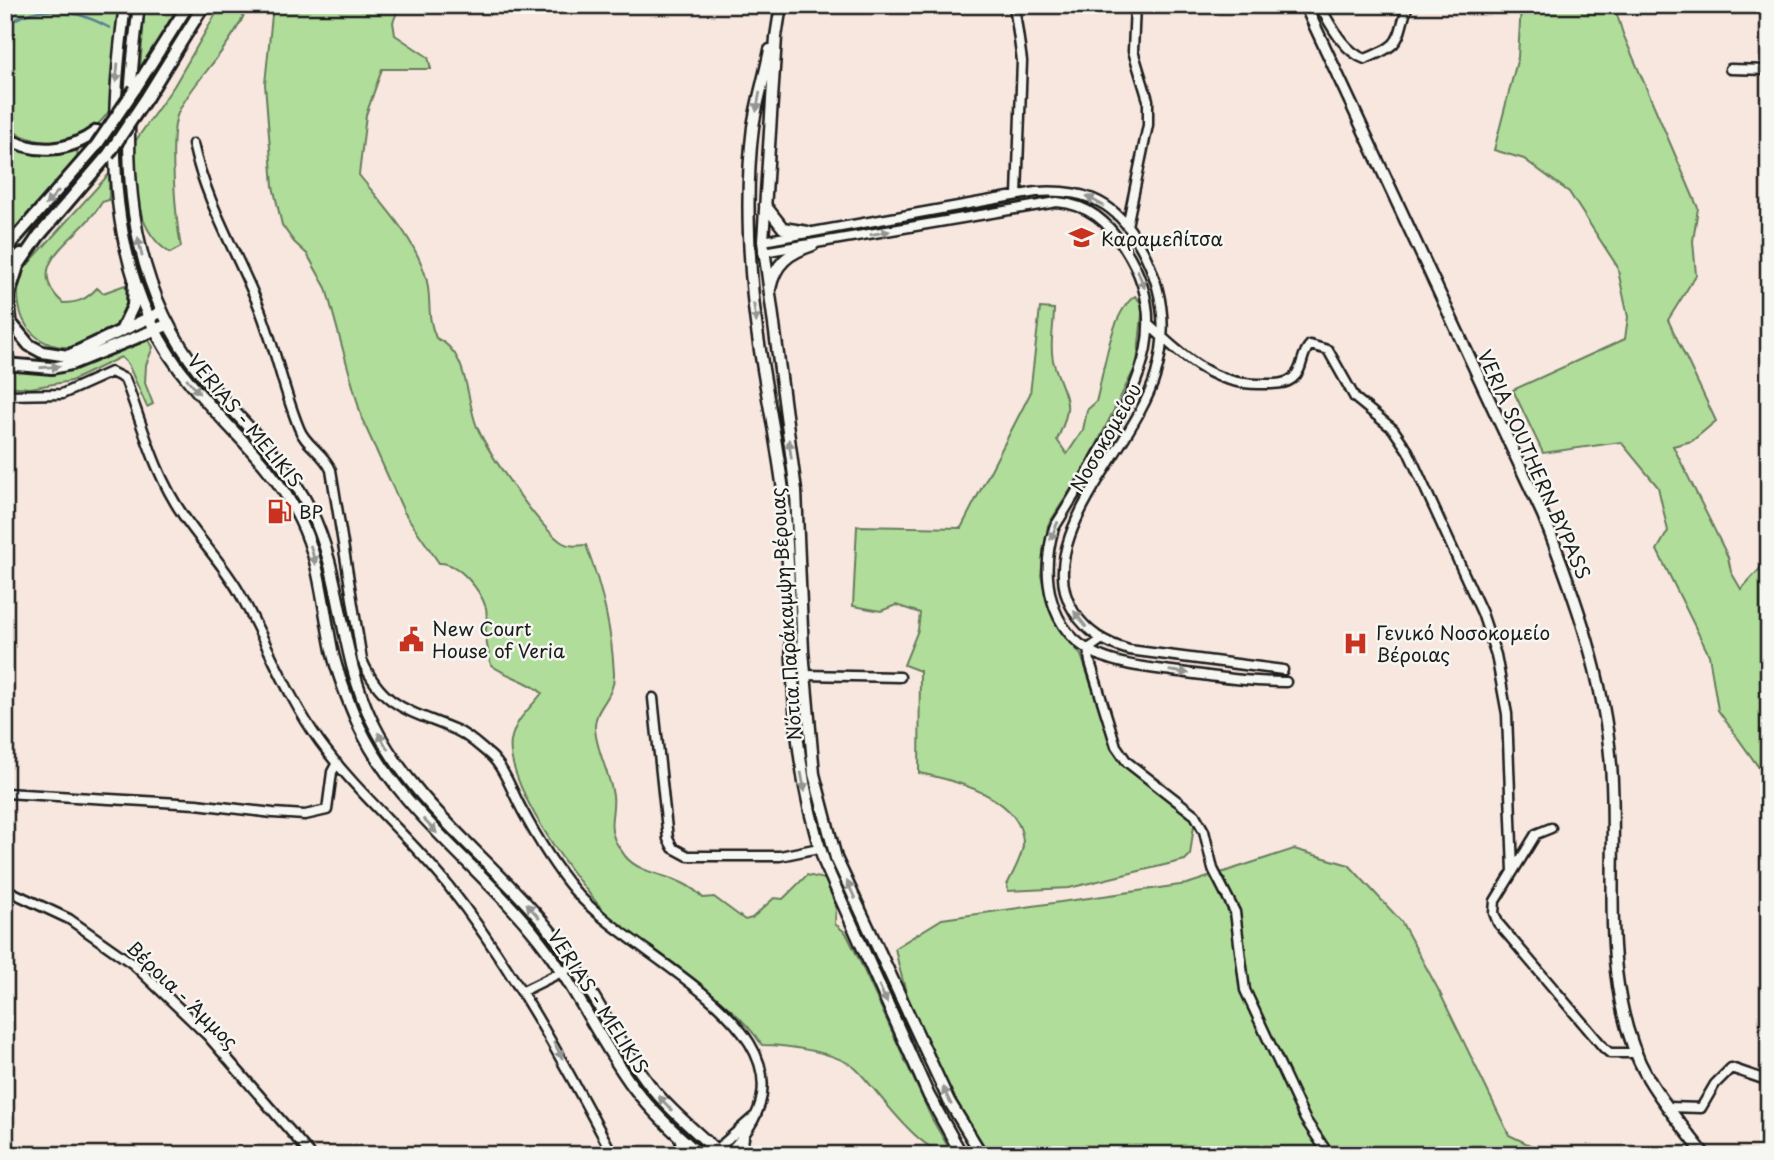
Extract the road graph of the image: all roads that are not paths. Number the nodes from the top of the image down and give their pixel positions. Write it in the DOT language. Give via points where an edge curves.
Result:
graph roads {
  1 [pos="125,5"];
  2 [pos="139,5"];
  3 [pos="188,5"];
  4 [pos="204,5"];
  5 [pos="781,5"];
  6 [pos="1014,5"];
  7 [pos="1135,5"];
  8 [pos="1305,5"];
  9 [pos="1320,5"];
  10 [pos="1408,5"];
  11 [pos="776,37"];
  12 [pos="1730,69"];
  13 [pos="1769,70"];
  14 [pos="135,89"];
  15 [pos="5,137"];
  16 [pos="193,144"];
  17 [pos="1017,195"];
  18 [pos="764,203"];
  19 [pos="1128,226"];
  20 [pos="808,232"];
  21 [pos="40,233"];
  22 [pos="762,241"];
  23 [pos="750,245"];
  24 [pos="813,245"];
  25 [pos="5,250"];
  26 [pos="763,253"];
  27 [pos="5,270"];
  28 [pos="134,282"];
  29 [pos="768,299"];
  30 [pos="161,312"];
  31 [pos="149,318"];
  32 [pos="167,325"];
  33 [pos="1149,325"];
  34 [pos="122,329"];
  35 [pos="155,331"];
  36 [pos="1162,337"];
  37 [pos="5,364"];
  38 [pos="5,395"];
  39 [pos="1101,640"];
  40 [pos="1088,649"];
  41 [pos="1283,670"];
  42 [pos="804,675"];
  43 [pos="900,677"];
  44 [pos="1286,682"];
  45 [pos="653,698"];
  46 [pos="337,763"];
  47 [pos="5,793"];
  48 [pos="1551,828"];
  49 [pos="819,848"];
  50 [pos="1513,871"];
  51 [pos="5,889"];
  52 [pos="576,965"];
  53 [pos="564,972"];
  54 [pos="523,991"];
  55 [pos="1637,1053"];
  56 [pos="1769,1081"];
  57 [pos="1668,1107"];
  58 [pos="757,1115"];
  59 [pos="680,1137"];
  60 [pos="743,1138"];
  61 [pos="719,1154"];
  62 [pos="311,1155"];
  63 [pos="613,1155"];
  64 [pos="685,1155"];
  65 [pos="700,1155"];
  66 [pos="739,1155"];
  67 [pos="962,1155"];
  68 [pos="982,1155"];
  69 [pos="1329,1155"];
  70 [pos="1705,1155"];
  1 -- 28 [label="main road, VERIAS - MELIKIS, one-way" via="114,156"];
  30 -- 2 [label="main road, VERIAS - MELIKIS, one-way" via="139,243 128,157 130,72"];
  3 -- 14 [label="highway"];
  4 -- 21 [label="highway, bridge" via="108,155"];
  5 -- 11 [label="main road, Νότια Παράκαμψη Βέροιας"];
  6 -- 17 [label="street" via="1022,61"];
  7 -- 19 [label="street" via="1133,51 1148,100 1148,125"];
  8 -- 55 [label="main road, VERIA SOUTHERN BYPASS" via="1543,515 1573,591 1600,690 1611,765 1618,984"];
  9 -- 10 [label="street" via="1343,43 1365,59 1396,41 1404,29"];
  11 -- 18 [label="main road, Νότια Παράκαμψη Βέροιας"];
  11 -- 23 [label="main road, Νότια Παράκαμψη Βέροιας, one-way" via="753,129"];
  12 -- 13 [label="street"];
  14 -- 15 [label="highway, bridge" via="81,142 54,149 31,148"];
  14 -- 25 [label="highway, one-way, bridge" via="96,146"];
  16 -- 58 [label="street" via="208,195 259,306 299,432 331,470 367,672 400,708 457,731 494,758 532,831 576,892 742,1029 763,1073"];
  19 -- 17 [label="street, Νοσοκομείου, one-way" via="1094,198 1078,192"];
  17 -- 20 [label="street, Νοσοκομείου"];
  18 -- 20 [label="main road" via="783,228"];
  18 -- 22 [label="main road, Νότια Παράκαμψη Βέροιας"];
  19 -- 36 [label="street, Νοσοκομείου" via="1157,280"];
  20 -- 22 [label="street, Νοσοκομείου"];
  21 -- 27 [label="highway"];
  21 -- 34 [label="highway" via="12,280 8,310 18,335 42,352 68,356"];
  22 -- 23 [label="main road"];
  22 -- 26 [label="main road, Νότια Παράκαμψη Βέροιας"];
  23 -- 26 [label="main road"];
  23 -- 49 [label="main road, Νότια Παράκαμψη Βέροιας, one-way" via="753,300 783,491 790,668 800,770"];
  24 -- 26 [label="street, Νοσοκομείου"];
  24 -- 29 [label="main road" via="780,264"];
  24 -- 33 [label="street, Νοσοκομείου, one-way" via="1057,202 1073,204 1101,218 1134,263 1143,283"];
  26 -- 29 [label="main road, Νότια Παράκαμψη Βέροιας"];
  28 -- 31 [label="main road, VERIAS - MELIKIS"];
  28 -- 34 [label="highway" via="133,306"];
  42 -- 29 [label="main road, Νότια Παράκαμψη Βέροιας, one-way" via="796,491"];
  30 -- 31 [label="highway"];
  30 -- 32 [label="main road, VERIAS - MELIKIS"];
  31 -- 34 [label="highway"];
  31 -- 35 [label="main road, VERIAS - MELIKIS"];
  32 -- 35 [label="highway"];
  52 -- 32 [label="main road, VERIAS - MELIKIS, one-way" via="515,890 432,808 395,761 357,685 325,546 305,498 265,442 202,376"];
  33 -- 36 [label="street"];
  33 -- 40 [label="street, Νοσοκομείου, one-way" via="1140,375 1128,404 1054,528 1048,546 1046,575 1053,606 1060,621"];
  37 -- 35 [label="highway, one-way" via="52,368 71,364"];
  35 -- 53 [label="main road, VERIAS - MELIKIS, one-way" via="191,384 254,451 292,504 312,550 344,690 384,769 427,823 506,901"];
  39 -- 36 [label="street, Νοσοκομείου, one-way" via="1081,621 1064,593 1060,575 1066,540 1139,417 1157,371"];
  36 -- 50 [label="street" via="1199,369 1220,379 1249,384 1292,379 1310,345 1328,350 1355,398 1393,429 1408,451 1482,613 1496,655 1507,714"];
  38 -- 46 [label="street" via="62,394 111,372 122,375 167,488 232,579 294,703"];
  39 -- 40 [label="street"];
  39 -- 41 [label="street, Νοσοκομείου" via="1129,650"];
  40 -- 44 [label="street, Νοσοκομείου, one-way" via="1118,662"];
  40 -- 69 [label="street" via="1116,746 1127,762 1195,815 1205,831 1213,869 1235,912 1245,990 1305,1119"];
  42 -- 43 [label="street"];
  68 -- 42 [label="main road, Νότια Παράκαμψη Βέροιας, one-way" via="949,1101 836,858 814,774"];
  45 -- 49 [label="street" via="668,839 673,848 697,856 780,856"];
  46 -- 47 [label="street" via="327,810 305,815"];
  46 -- 54 [label="street" via="447,884"];
  48 -- 50 [label="street" via="1536,834"];
  49 -- 67 [label="main road, Νότια Παράκαμψη Βέροιας, one-way" via="929,1097"];
  50 -- 55 [label="street" via="1495,901 1499,923 1604,1048 1610,1053"];
  51 -- 62 [label="street, Βέροια - Άμμος" via="69,919 133,964 207,1035"];
  52 -- 53 [label="street"];
  61 -- 52 [label="main road, VERIAS - MELIKIS, one-way" via="647,1082"];
  53 -- 54 [label="street"];
  53 -- 59 [label="main road, VERIAS - MELIKIS" via="627,1078"];
  54 -- 63 [label="street, one-way"];
  55 -- 57 [label="main road, VERIA SOUTHERN BYPASS"];
  56 -- 57 [label="street" via="1731,1068 1714,1084 1701,1108"];
  57 -- 70 [label="main road, VERIA SOUTHERN BYPASS"];
  58 -- 60 [label="street"];
  58 -- 61 [label="street"];
  59 -- 64 [label="main road"];
  59 -- 65 [label="main road, VERIAS - MELIKIS"];
  60 -- 61 [label="street"];
  60 -- 66 [label="main road"];
}
